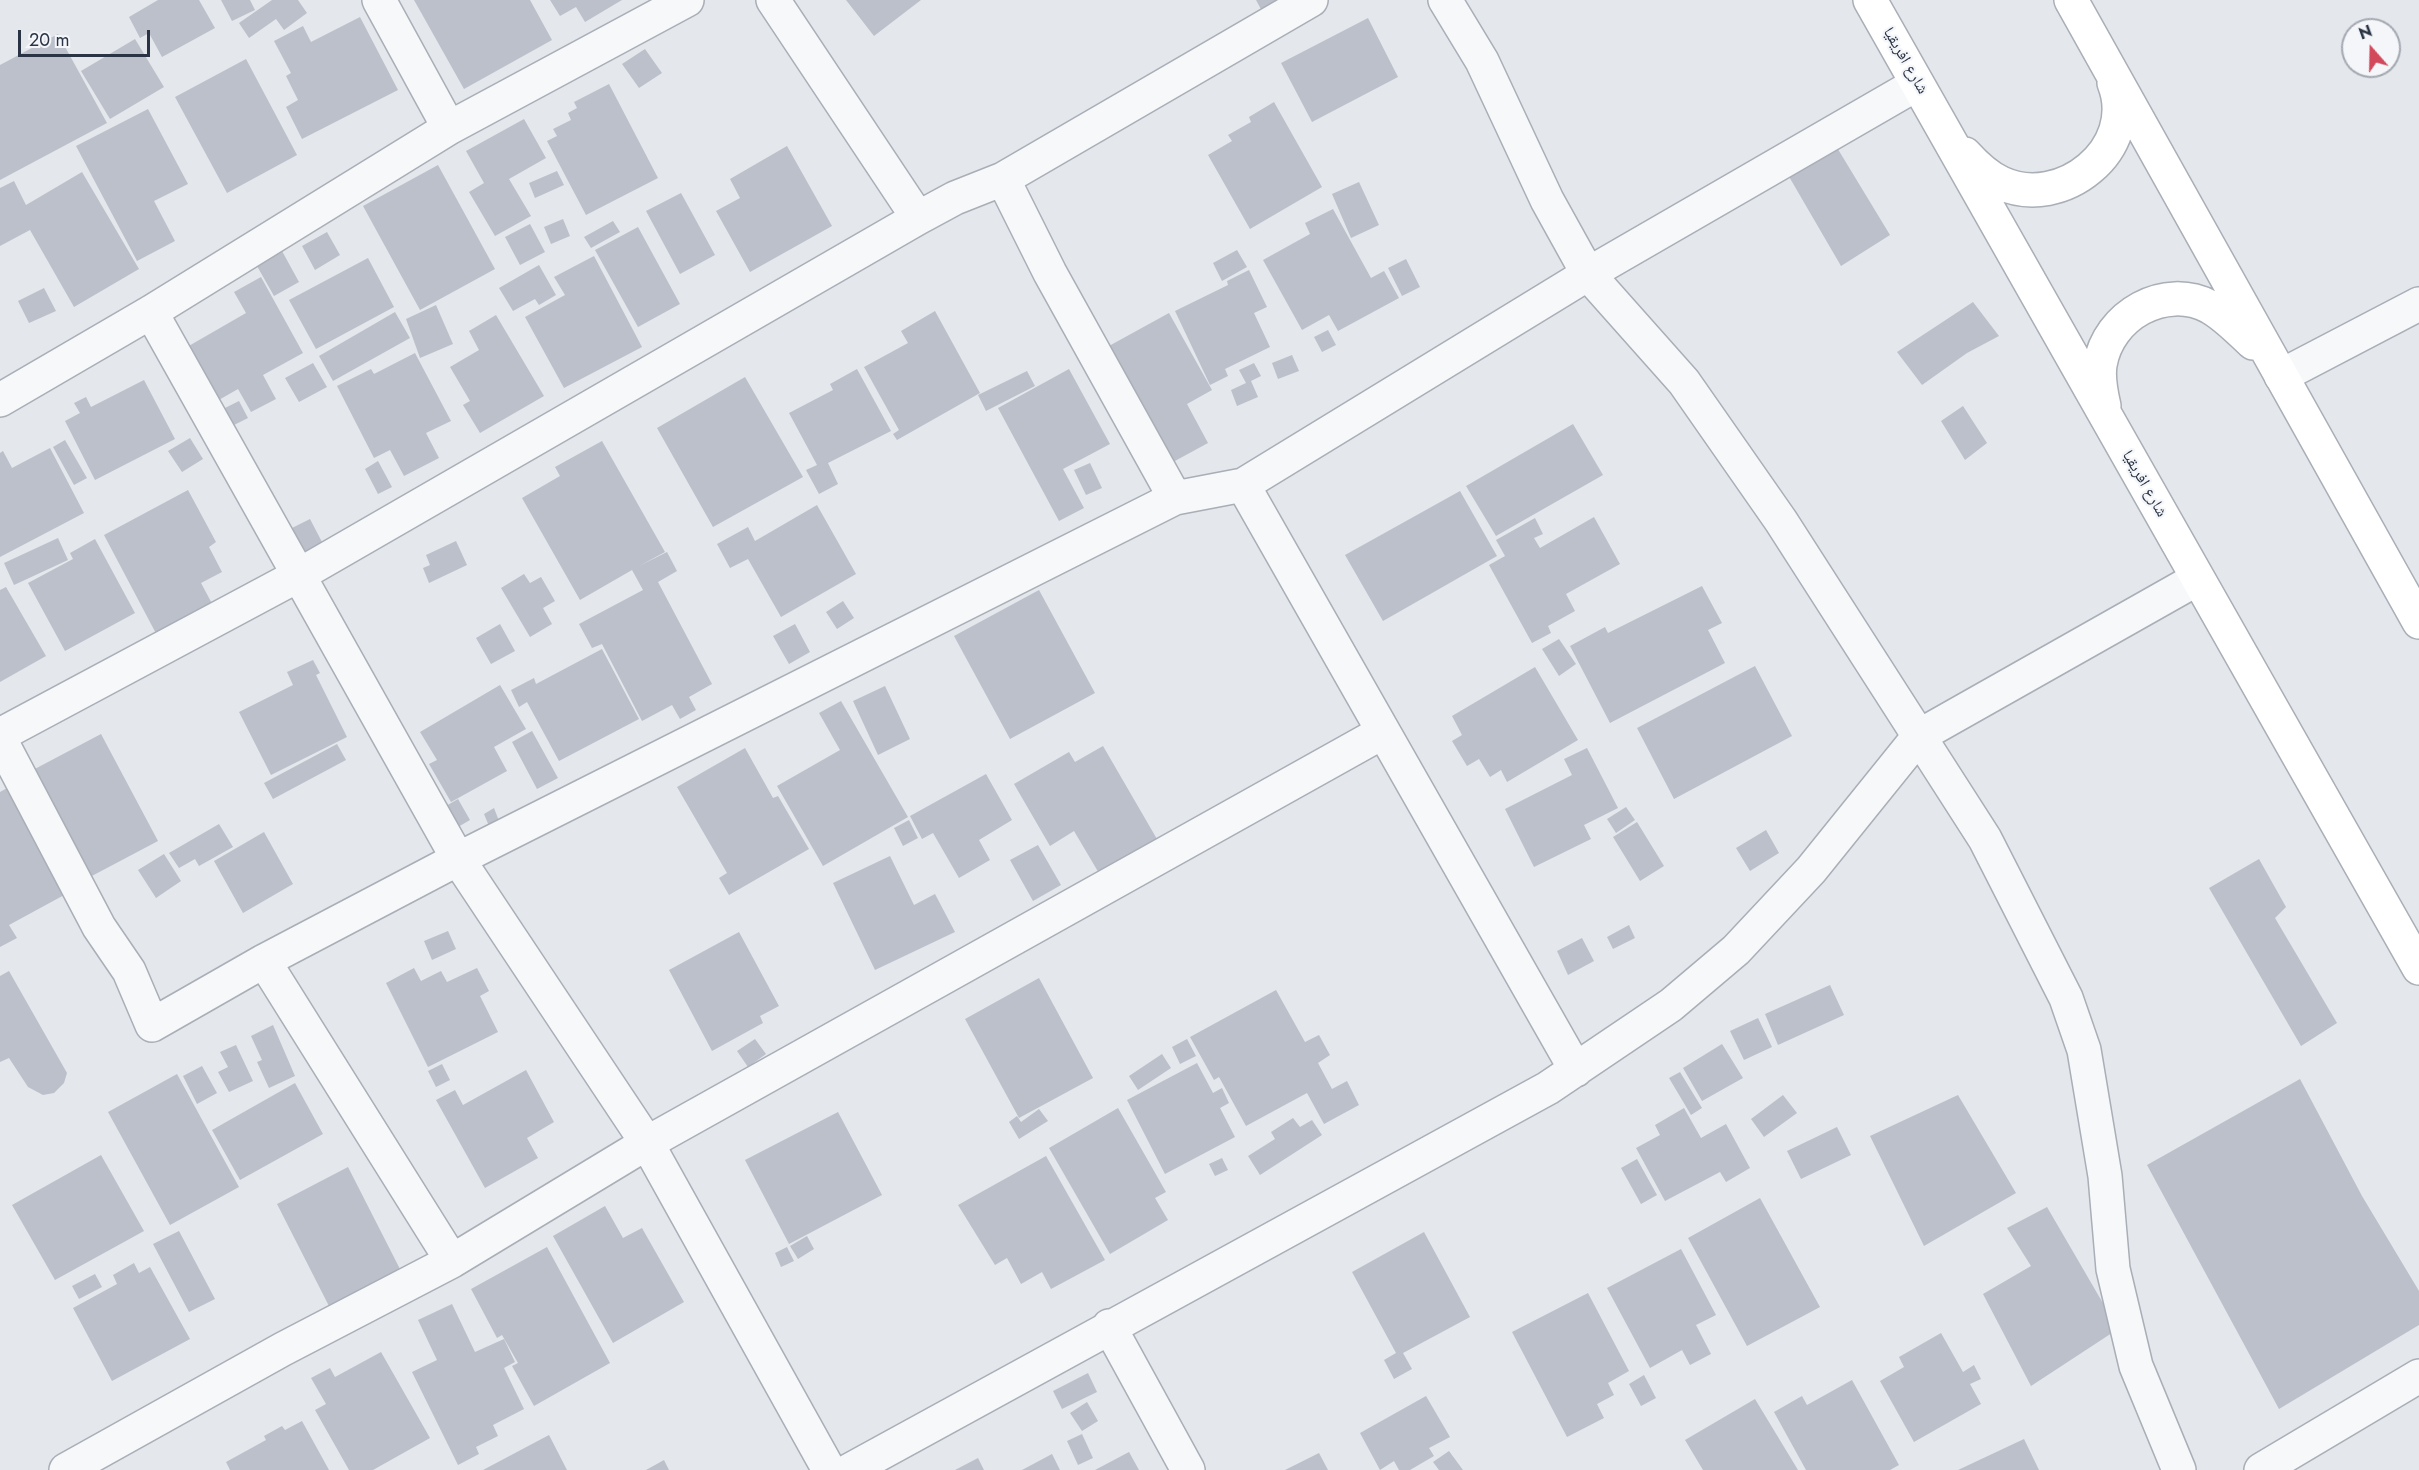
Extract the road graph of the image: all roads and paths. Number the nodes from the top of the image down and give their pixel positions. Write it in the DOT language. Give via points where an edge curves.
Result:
graph roads {
  1 [pos="379,0"];
  2 [pos="687,0"];
  3 [pos="772,0"];
  4 [pos="1311,0"];
  5 [pos="1445,0"];
  6 [pos="1870,0"];
  7 [pos="2071,0"];
  8 [pos="2107,65"];
  9 [pos="1917,84"];
  10 [pos="449,128"];
  11 [pos="1946,132"];
  12 [pos="1003,179"];
  13 [pos="918,218"];
  14 [pos="1588,274"];
  15 [pos="2419,304"];
  16 [pos="151,312"];
  17 [pos="2276,367"];
  18 [pos="0,400"];
  19 [pos="2117,437"];
  20 [pos="1243,485"];
  21 [pos="1175,498"];
  22 [pos="299,575"];
  23 [pos="2198,579"];
  24 [pos="2419,622"];
  25 [pos="1383,732"];
  26 [pos="0,735"];
  27 [pos="1919,736"];
  28 [pos="0,739"];
  29 [pos="458,859"];
  30 [pos="264,961"];
  31 [pos="2419,968"];
  32 [pos="1576,1070"];
  33 [pos="647,1143"];
  34 [pos="452,1261"];
  35 [pos="1109,1326"];
  36 [pos="2419,1376"];
  37 [pos="66,1470"];
  38 [pos="829,1470"];
  39 [pos="850,1470"];
  40 [pos="1188,1470"];
  41 [pos="2179,1470"];
  42 [pos="2262,1470"];
  1 -- 10 [label="street"];
  2 -- 10 [label="street"];
  3 -- 13 [label="street"];
  4 -- 12 [label="street"];
  5 -- 14 [label="street" via="1482,61 1547,200"];
  6 -- 9 [label="street, شارع افريقيا"];
  7 -- 8 [label="street"];
  8 -- 11 [label="street" via="2116,90 2118,116 2111,141 2102,155 2077,179 2052,189 2026,190 2001,183 1980,169"];
  8 -- 17 [label="street"];
  9 -- 11 [label="street, شارع افريقيا"];
  9 -- 14 [label="street"];
  10 -- 16 [label="street"];
  11 -- 19 [label="street, شارع افريقيا"];
  12 -- 13 [label="street"];
  12 -- 21 [label="street" via="1050,273"];
  13 -- 22 [label="street"];
  14 -- 20 [label="street"];
  14 -- 27 [label="street" via="1684,382 1781,521"];
  15 -- 17 [label="street"];
  16 -- 18 [label="street"];
  16 -- 22 [label="street"];
  17 -- 19 [label="street" via="2210,307 2187,300 2163,300 2140,308 2120,323 2107,342 2100,365 2100,389"];
  17 -- 24 [label="street"];
  19 -- 23 [label="street, شارع افريقيا"];
  20 -- 21 [label="street"];
  20 -- 25 [label="street"];
  21 -- 29 [label="street"];
  22 -- 26 [label="street"];
  22 -- 29 [label="street"];
  23 -- 27 [label="street"];
  23 -- 31 [label="street, شارع افريقيا"];
  25 -- 32 [label="street"];
  25 -- 33 [label="street"];
  27 -- 32 [label="street" via="1811,870 1737,950 1671,1005"];
  27 -- 41 [label="street" via="1985,839 2066,998 2084,1050 2105,1176 2113,1269 2136,1366"];
  28 -- 30 [label="street" via="99,927 129,971 152,1025"];
  29 -- 30 [label="street"];
  29 -- 33 [label="street"];
  30 -- 34 [label="street"];
  32 -- 35 [label="street"];
  33 -- 34 [label="street"];
  33 -- 38 [label="street"];
  34 -- 37 [label="street" via="283,1349"];
  35 -- 39 [label="street"];
  35 -- 40 [label="street"];
  36 -- 42 [label="street"];
}
